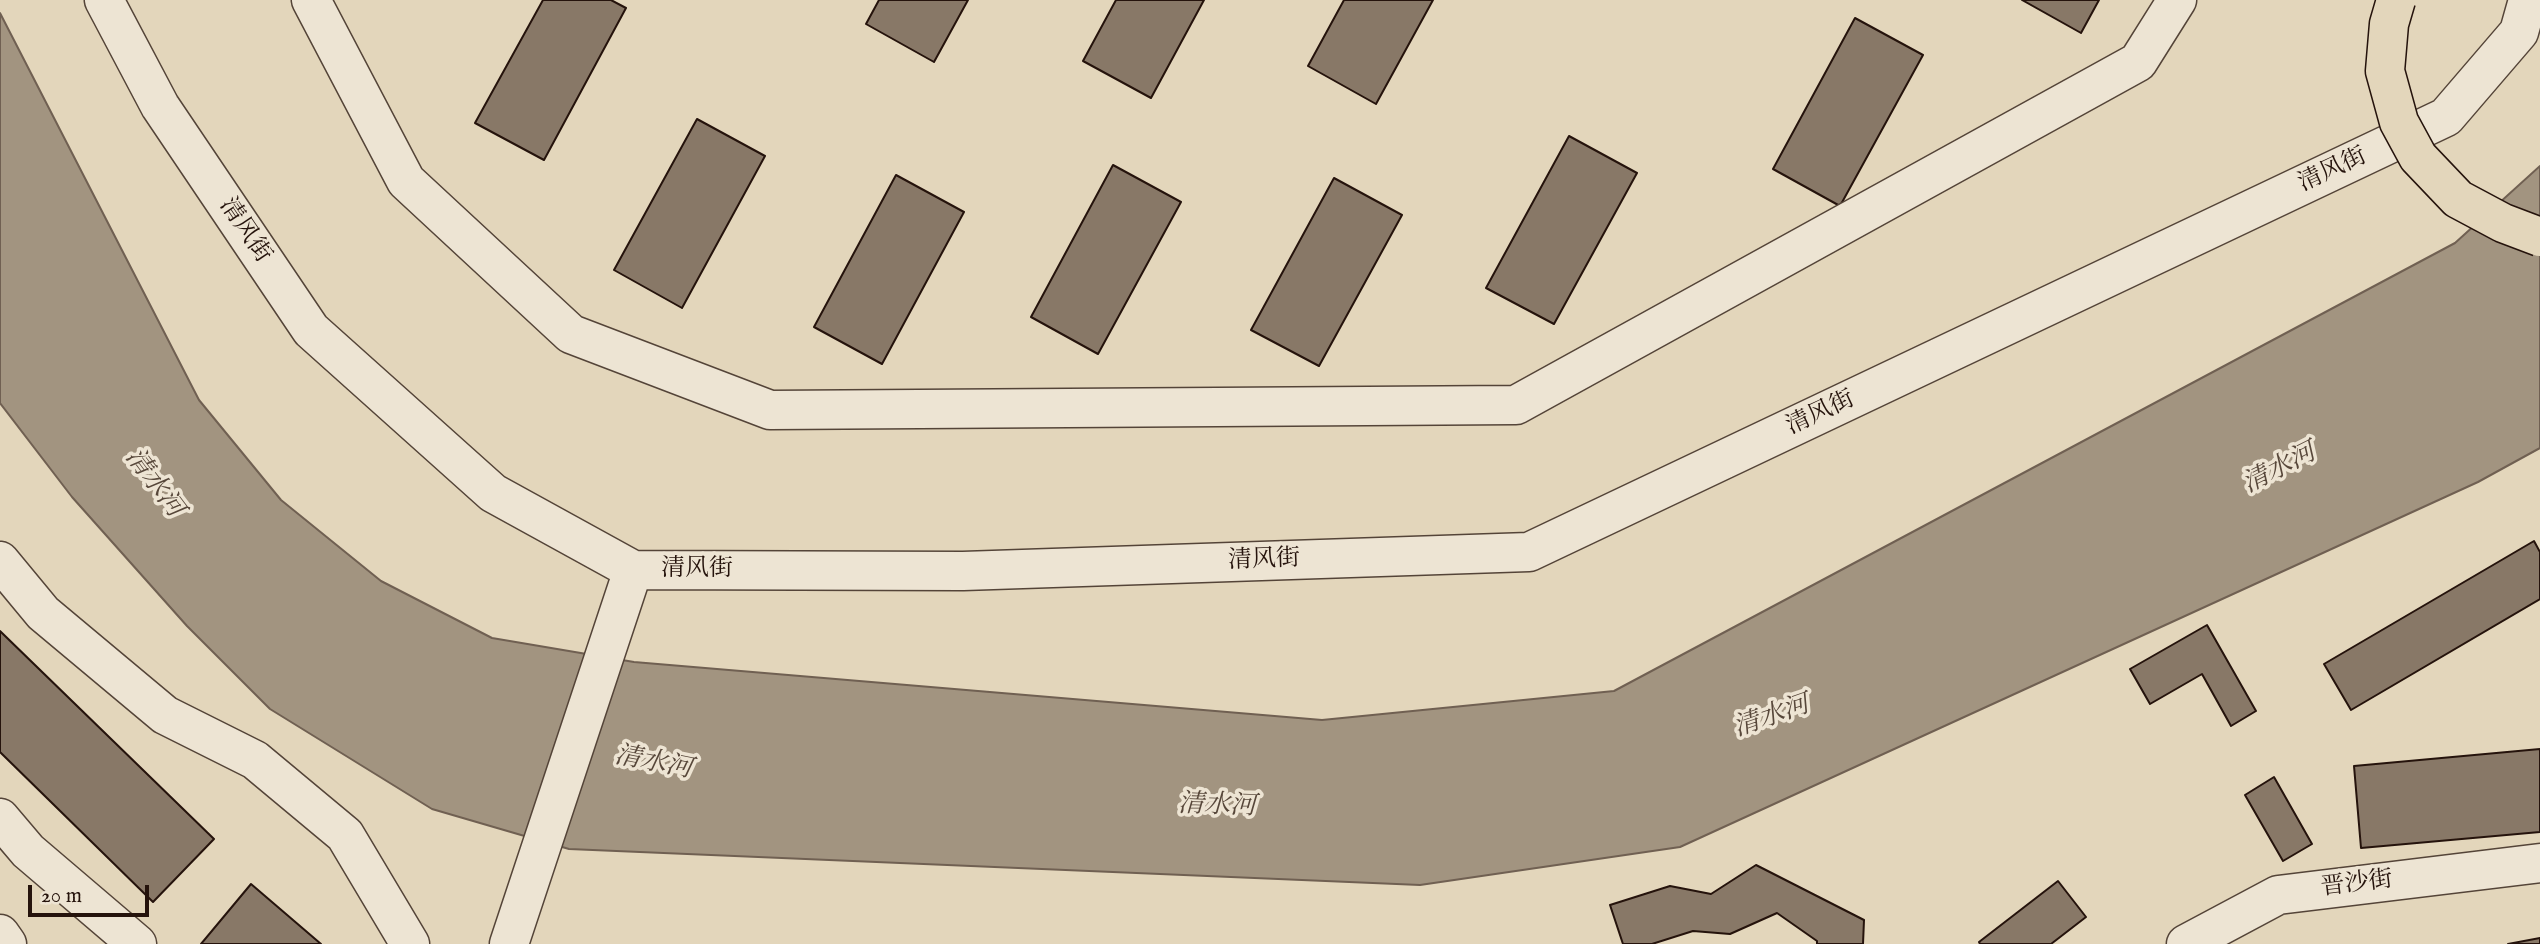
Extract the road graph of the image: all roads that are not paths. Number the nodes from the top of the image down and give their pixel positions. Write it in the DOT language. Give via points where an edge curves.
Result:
graph roads {
  1 [pos="104,0"];
  2 [pos="311,0"];
  3 [pos="2177,0"];
  4 [pos="2396,0"];
  5 [pos="2528,0"];
  6 [pos="2540,237"];
  7 [pos="0,562"];
  8 [pos="633,570"];
  9 [pos="0,818"];
  10 [pos="2540,863"];
  11 [pos="0,934"];
  12 [pos="7,944"];
  13 [pos="137,944"];
  14 [pos="410,944"];
  15 [pos="509,944"];
  16 [pos="2186,944"];
  1 -- 8 [label="street, 清风街" via="160,106 310,330 493,493"];
  2 -- 3 [label="street" via="405,181 571,334 770,410 1517,405 2138,62"];
  4 -- 6 [label="main road, bridge" via="2385,71 2399,122 2418,157 2458,199"];
  5 -- 8 [label="street, 清风街" via="2519,32 2446,117 1529,552 963,571"];
  7 -- 14 [label="street" via="43,613 165,715 255,760 345,835"];
  8 -- 15 [label="street"];
  9 -- 13 [label="street" via="28,851"];
  10 -- 16 [label="street, 晋沙街" via="2278,895"];
  11 -- 12 [label="street"];
}
